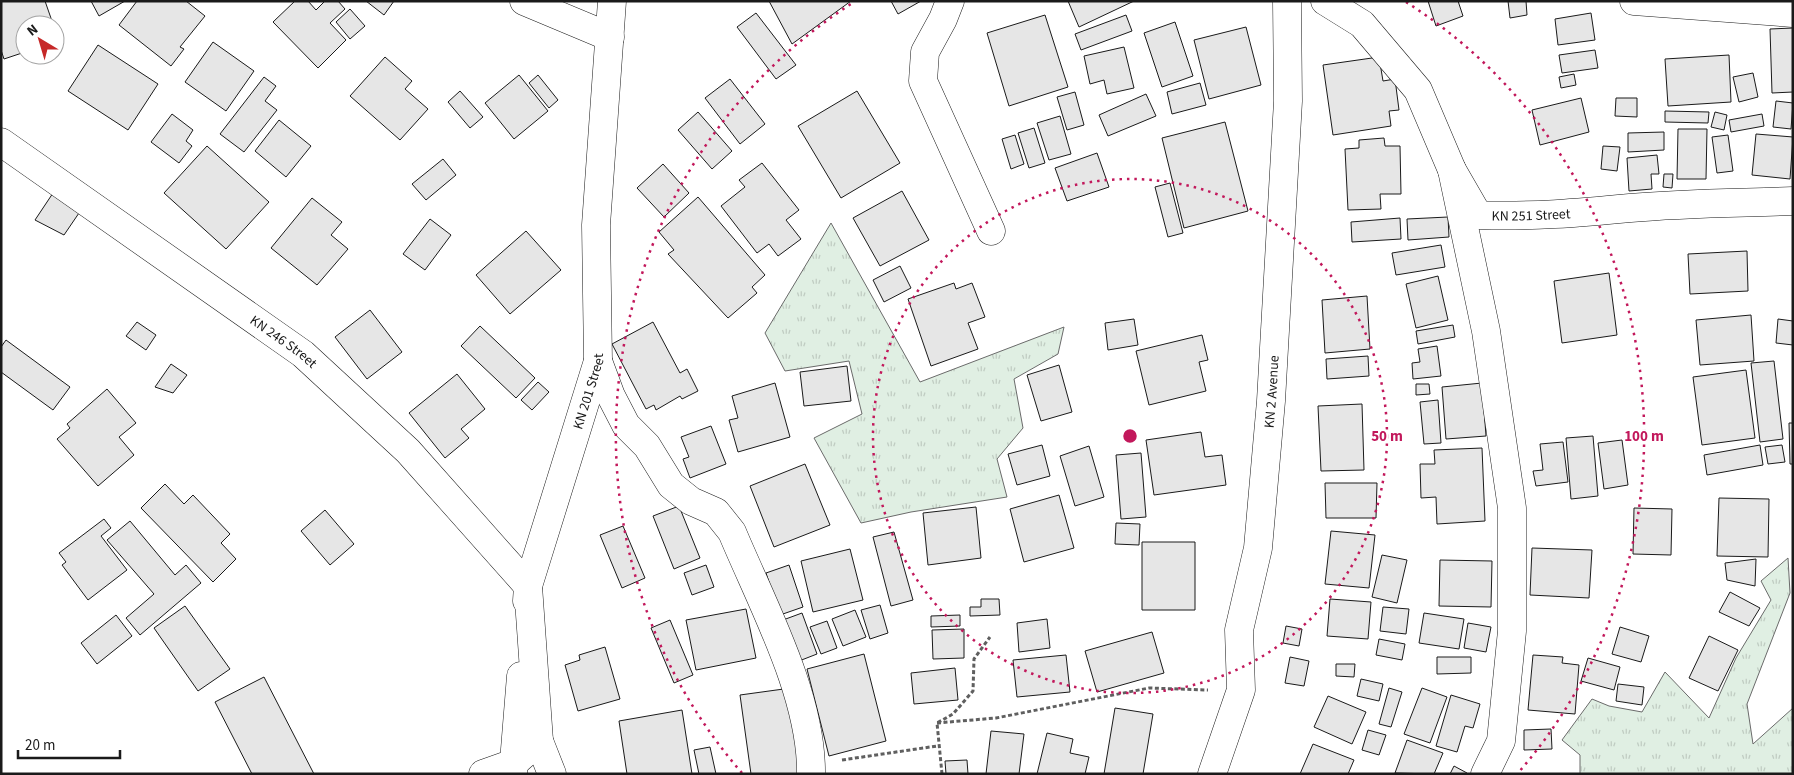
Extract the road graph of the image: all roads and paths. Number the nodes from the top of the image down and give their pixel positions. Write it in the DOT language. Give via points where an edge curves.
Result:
graph roads {
  1 [pos="524,1"];
  2 [pos="612,1"];
  3 [pos="950,1"];
  4 [pos="1287,1"];
  5 [pos="1325,1"];
  6 [pos="1634,1"];
  7 [pos="1793,13"];
  8 [pos="610,37"];
  9 [pos="1,142"];
  10 [pos="1452,170"];
  11 [pos="1793,201"];
  12 [pos="991,231"];
  13 [pos="598,361"];
  14 [pos="528,586"];
  15 [pos="990,637"];
  16 [pos="1241,690"];
  17 [pos="937,723"];
  18 [pos="539,741"];
  19 [pos="937,746"];
  20 [pos="836,764"];
  21 [pos="514,769"];
  22 [pos="483,774"];
  23 [pos="552,774"];
  24 [pos="811,774"];
  25 [pos="942,774"];
  26 [pos="1212,774"];
  27 [pos="1485,774"];
  1 -- 8 [label="street"];
  2 -- 8 [label="street, KN 201 Street"];
  3 -- 12 [label="street" via="924,52 923,81"];
  4 -- 16 [label="street, KN 2 Avenue" via="1288,101 1271,401 1258,548 1239,630"];
  5 -- 10 [label="street, KN 251 Street" via="1362,24 1418,90"];
  6 -- 7 [label="street"];
  8 -- 13 [label="street, KN 201 Street" via="596,225"];
  9 -- 14 [label="street, KN 246 Street" via="303,354 408,451"];
  10 -- 11 [label="street, KN 251 Street" via="1478,215 1544,216 1630,208"];
  10 -- 27 [label="street" via="1486,331 1512,508 1510,649 1501,741"];
  13 -- 14 [label="street, KN 201 Street"];
  13 -- 24 [label="street" via="626,425 647,446 671,485 691,501 716,512 732,532 800,696 811,754"];
  14 -- 18 [label="street"];
  14 -- 21 [label="street, KN 201 Street"];
  15 -- 17 [label="path" via="974,659 973,691 953,714"];
  16 -- 17 [label="path" via="1149,688 996,718"];
  16 -- 26 [label="street, KN 2 Avenue"];
  17 -- 19 [label="path"];
  18 -- 21 [label="street"];
  18 -- 23 [label="street"];
  19 -- 20 [label="path"];
  19 -- 25 [label="path"];
  21 -- 22 [label="street"];
}
